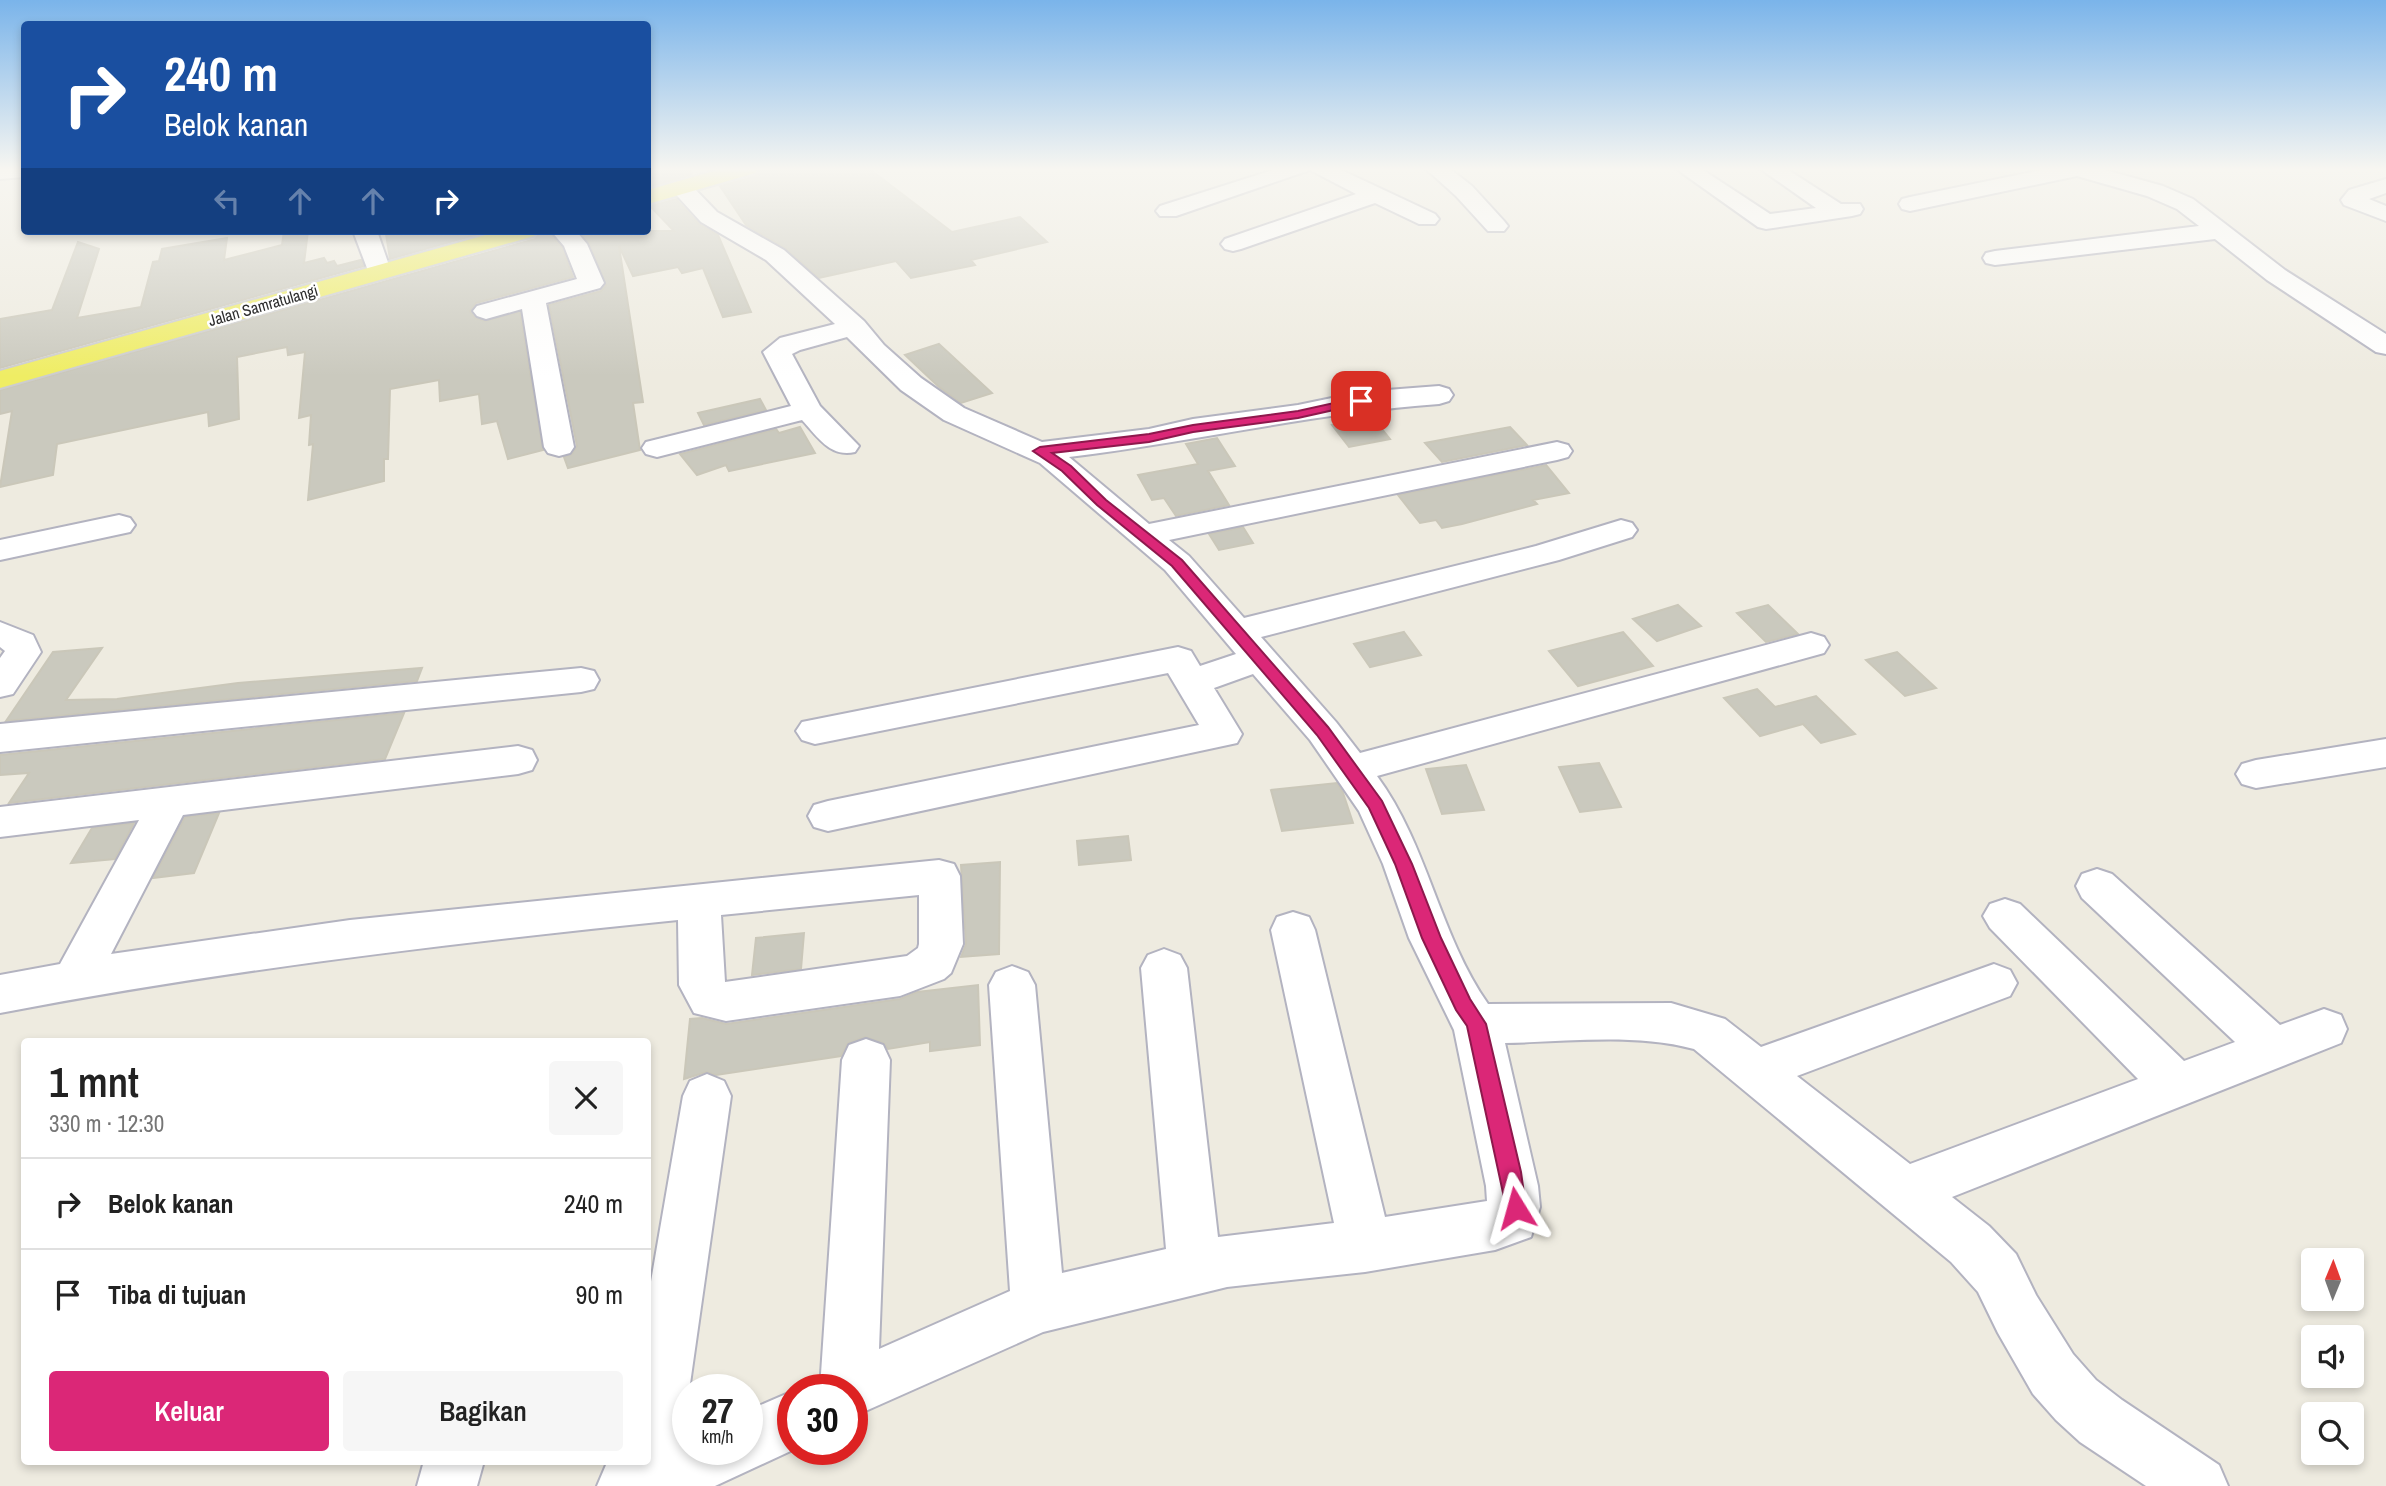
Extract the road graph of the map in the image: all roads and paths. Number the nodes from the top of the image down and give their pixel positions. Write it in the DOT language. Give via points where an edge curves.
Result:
graph roads {
  1 [pos="367,237"];
  2 [pos="503,237"];
  3 [pos="569,237"];
  4 [pos="744,237"];
  5 [pos="1256,237"];
  6 [pos="2168,237"];
  7 [pos="2229,237"];
  8 [pos="1233,244"];
  9 [pos="1995,258"];
  10 [pos="379,271"];
  11 [pos="533,299"];
  12 [pos="486,311"];
  13 [pos="855,327"];
  14 [pos="2386,346"];
  15 [pos="0,380"];
  16 [pos="1438,395"];
  17 [pos="808,411"];
  18 [pos="844,446"];
  19 [pos="559,447"];
  20 [pos="657,448"];
  21 [pos="1040,451"];
  22 [pos="1557,451"];
  23 [pos="119,524"];
  24 [pos="1621,530"];
  25 [pos="1144,536"];
  26 [pos="0,550"];
  27 [pos="0,634"];
  28 [pos="1250,644"];
  29 [pos="1811,645"];
  30 [pos="581,680"];
  31 [pos="1192,682"];
  32 [pos="0,685"];
  33 [pos="815,731"];
  34 [pos="0,738"];
  35 [pos="2386,754"];
  36 [pos="518,760"];
  37 [pos="1352,769"];
  38 [pos="2256,774"];
  39 [pos="170,801"];
  40 [pos="828,816"];
  41 [pos="0,822"];
  42 [pos="2097,886"];
  43 [pos="699,903"];
  44 [pos="2006,916"];
  45 [pos="1293,930"];
  46 [pos="1164,968"];
  47 [pos="75,979"];
  48 [pos="1994,983"];
  49 [pos="1012,985"];
  50 [pos="0,994"];
  51 [pos="1476,1024"];
  52 [pos="2324,1029"];
  53 [pos="2273,1048"];
  54 [pos="866,1060"];
  55 [pos="1755,1070"];
  56 [pos="2177,1086"];
  57 [pos="707,1096"];
  58 [pos="1904,1191"];
  59 [pos="1365,1246"];
  60 [pos="1195,1268"];
  61 [pos="1038,1306"];
  62 [pos="850,1374"];
  63 [pos="868,1381"];
  64 [pos="651,1406"];
  65 [pos="453,1465"];
  66 [pos="640,1465"];
  67 [pos="694,1465"];
  68 [pos="637,1483"];
  69 [pos="447,1486"];
  70 [pos="2198,1486"];
  1 -- 10 [label="street"];
  2 -- 10 [label="main road, Jalan Samratulangi"];
  3 -- 11 [label="street" via="591,283"];
  4 -- 13 [label="street" via="775,255"];
  5 -- 8 [label="street"];
  6 -- 9 [label="street"];
  7 -- 14 [label="street" via="2276,275"];
  10 -- 15 [label="main road, Jalan Samratulangi"];
  11 -- 12 [label="street"];
  11 -- 19 [label="street"];
  13 -- 17 [label="street" via="790,344 777,352"];
  13 -- 21 [label="street" via="874,351 945,409"];
  16 -- 21 [label="street" via="1361,401 1149,438"];
  17 -- 18 [label="street"];
  17 -- 20 [label="street"];
  21 -- 25 [label="street"];
  22 -- 25 [label="street"];
  23 -- 26 [label="street"];
  24 -- 28 [label="street"];
  25 -- 28 [label="street" via="1177,563"];
  27 -- 32 [label="street" via="20,643 23,652"];
  28 -- 31 [label="street"];
  28 -- 37 [label="street"];
  29 -- 37 [label="street"];
  30 -- 34 [label="street"];
  31 -- 33 [label="street" via="1178,659"];
  31 -- 40 [label="street" via="1223,734"];
  35 -- 38 [label="street"];
  36 -- 39 [label="street"];
  37 -- 51 [label="street" via="1376,805 1432,938"];
  39 -- 41 [label="street"];
  39 -- 47 [label="street"];
  42 -- 53 [label="street"];
  43 -- 43 [label="street" via="702,985 710,999 726,1002 900,977 923,970 936,960 942,945 939,876"];
  43 -- 47 [label="street" via="428,929"];
  44 -- 56 [label="street"];
  45 -- 59 [label="street"];
  46 -- 60 [label="street"];
  47 -- 50 [label="street"];
  48 -- 55 [label="street"];
  49 -- 61 [label="street"];
  51 -- 55 [label="street" via="1671,1023 1709,1033"];
  51 -- 59 [label="street" via="1510,1172 1515,1215 1506,1222"];
  52 -- 53 [label="street"];
  53 -- 56 [label="street"];
  54 -- 62 [label="street"];
  55 -- 58 [label="street"];
  56 -- 58 [label="street"];
  57 -- 64 [label="street"];
  58 -- 70 [label="street" via="1970,1244 1997,1273 2053,1374 2076,1400"];
  59 -- 60 [label="street"];
  60 -- 61 [label="street"];
  61 -- 63 [label="street"];
  65 -- 69 [label="street"];
  66 -- 68 [label="street"];
  67 -- 68 [label="street"];
}
